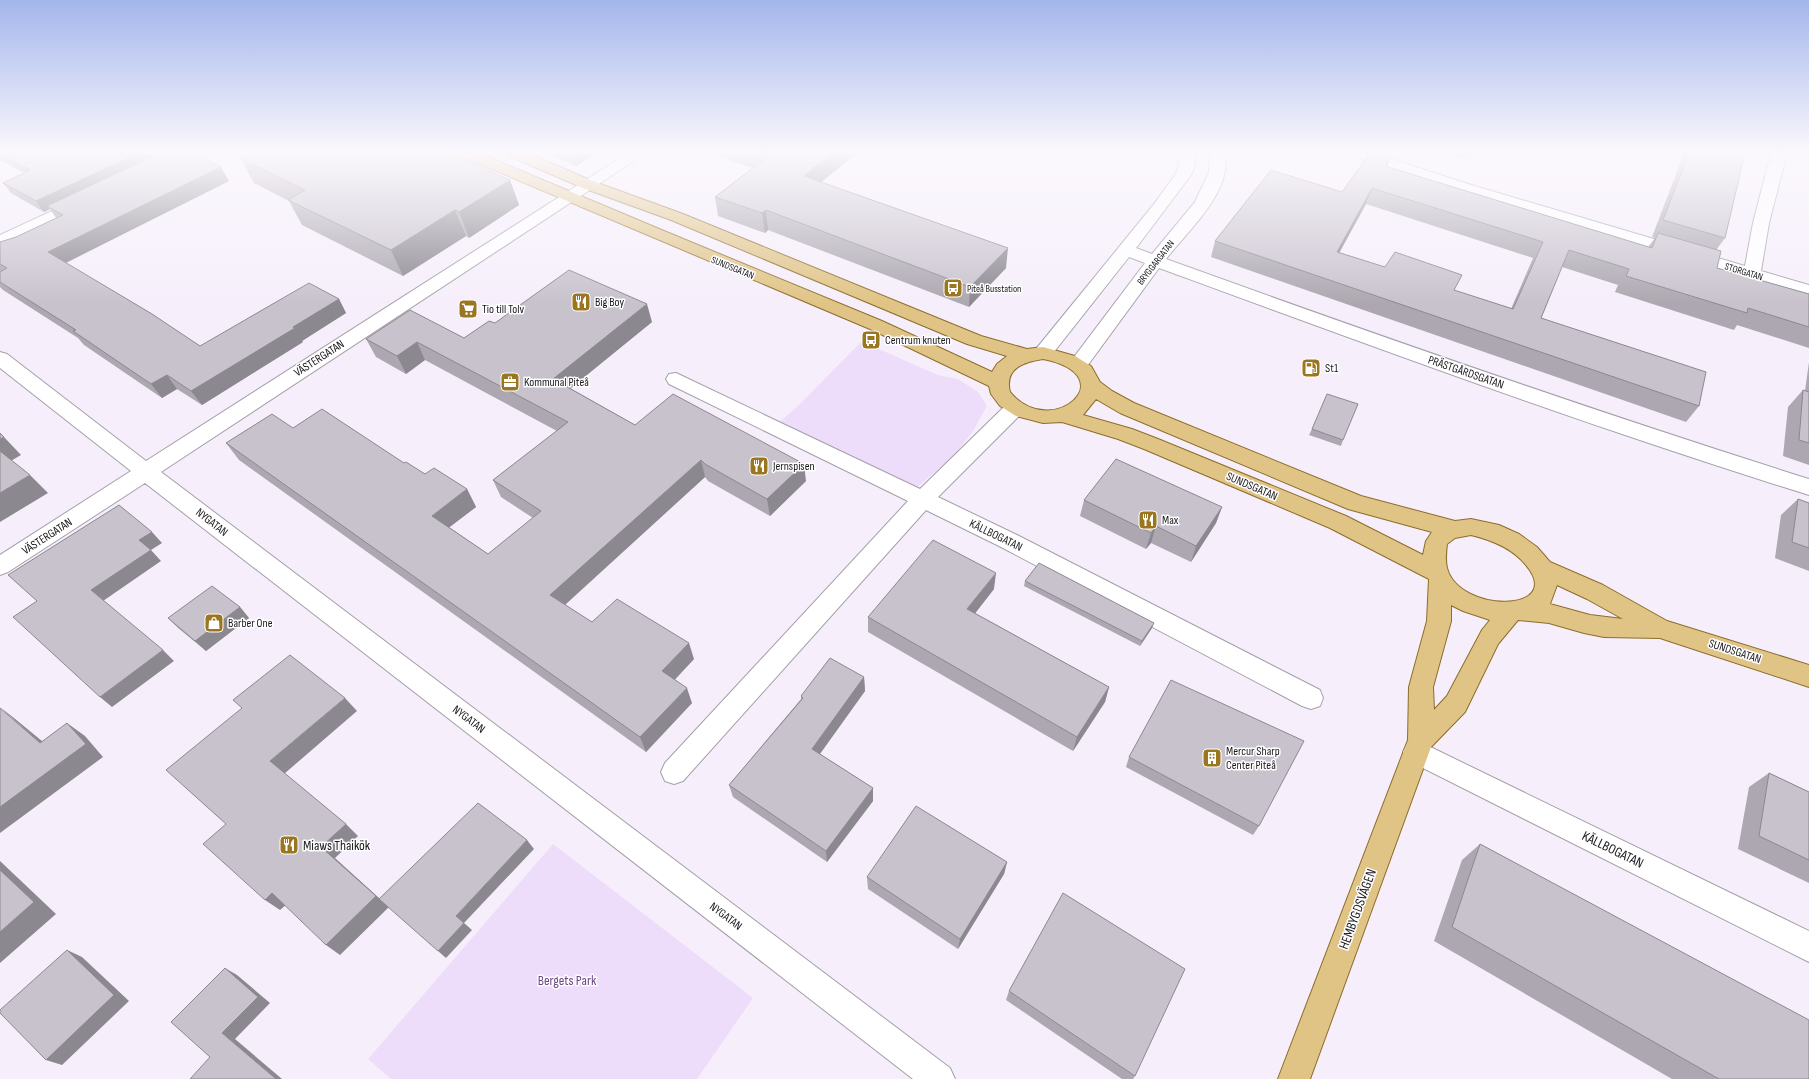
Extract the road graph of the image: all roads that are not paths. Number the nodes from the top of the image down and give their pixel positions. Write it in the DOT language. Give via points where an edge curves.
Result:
graph roads {
  1 [pos="80,203"];
  2 [pos="560,203"];
  3 [pos="584,203"];
  4 [pos="639,203"];
  5 [pos="1161,203"];
  6 [pos="1202,203"];
  7 [pos="1517,203"];
  8 [pos="1766,203"];
  9 [pos="0,242"];
  10 [pos="1125,250"];
  11 [pos="1156,261"];
  12 [pos="1752,274"];
  13 [pos="1809,291"];
  14 [pos="1034,354"];
  15 [pos="0,358"];
  16 [pos="1078,365"];
  17 [pos="676,379"];
  18 [pos="999,383"];
  19 [pos="1091,384"];
  20 [pos="1015,408"];
  21 [pos="1062,415"];
  22 [pos="146,472"];
  23 [pos="1809,487"];
  24 [pos="923,499"];
  25 [pos="1453,529"];
  26 [pos="0,566"];
  27 [pos="1542,568"];
  28 [pos="1438,577"];
  29 [pos="1518,611"];
  30 [pos="1660,628"];
  31 [pos="1809,676"];
  32 [pos="1311,698"];
  33 [pos="1419,746"];
  34 [pos="674,772"];
  35 [pos="1809,947"];
  36 [pos="939,1079"];
  37 [pos="1294,1079"];
  1 -- 9 [label="street"];
  2 -- 22 [label="street, VÄSTERGATAN"];
  3 -- 18 [label="main road, SUNDSGATAN" via="876,325"];
  4 -- 14 [label="main road, SUNDSGATAN" via="974,340"];
  5 -- 10 [label="street"];
  6 -- 11 [label="street, BRYGGARGATAN"];
  7 -- 12 [label="street, STORGATAN"];
  8 -- 12 [label="street"];
  10 -- 11 [label="street, PRÄSTGÅRDSGATAN"];
  10 -- 14 [label="street"];
  11 -- 16 [label="street, BRYGGARGATAN"];
  11 -- 23 [label="street, PRÄSTGÅRDSGATAN" via="1665,441"];
  12 -- 13 [label="street, STORGATAN"];
  14 -- 16 [label="main road, SUNDSGATAN" via="1067,359"];
  14 -- 18 [label="main road" via="1010,362 1000,375"];
  15 -- 22 [label="street, NYGATAN"];
  16 -- 19 [label="main road, SUNDSGATAN" via="1088,375"];
  17 -- 24 [label="street, KÄLLBOGATAN"];
  18 -- 20 [label="main road, SUNDSGATAN" via="999,392"];
  19 -- 21 [label="main road, SUNDSGATAN" via="1088,398 1081,406"];
  19 -- 25 [label="main road, SUNDSGATAN" via="1127,408 1286,475 1356,503"];
  20 -- 21 [label="main road, SUNDSGATAN" via="1038,415"];
  20 -- 24 [label="street"];
  21 -- 28 [label="main road, SUNDSGATAN" via="1151,444 1338,522"];
  22 -- 26 [label="street, VÄSTERGATAN"];
  22 -- 36 [label="street, NYGATAN"];
  24 -- 32 [label="street, KÄLLBOGATAN"];
  24 -- 34 [label="street"];
  25 -- 27 [label="main road, SUNDSGATAN" via="1467,527 1493,531 1525,548"];
  25 -- 28 [label="main road" via="1437,541 1433,559"];
  27 -- 29 [label="main road, SUNDSGATAN" via="1546,588 1543,598 1537,605"];
  27 -- 30 [label="main road, SUNDSGATAN" via="1595,592"];
  28 -- 29 [label="main road, SUNDSGATAN" via="1465,601 1497,612"];
  28 -- 33 [label="main road, HEMBYGDSVÄGEN" via="1439,621 1421,687"];
  29 -- 30 [label="main road, SUNDSGATAN" via="1549,613 1595,626"];
  29 -- 33 [label="main road, HEMBYGDSVÄGEN" via="1490,637 1456,704"];
  30 -- 31 [label="main road, SUNDSGATAN"];
  33 -- 35 [label="street, KÄLLBOGATAN"];
  33 -- 37 [label="main road, HEMBYGDSVÄGEN"];
}
